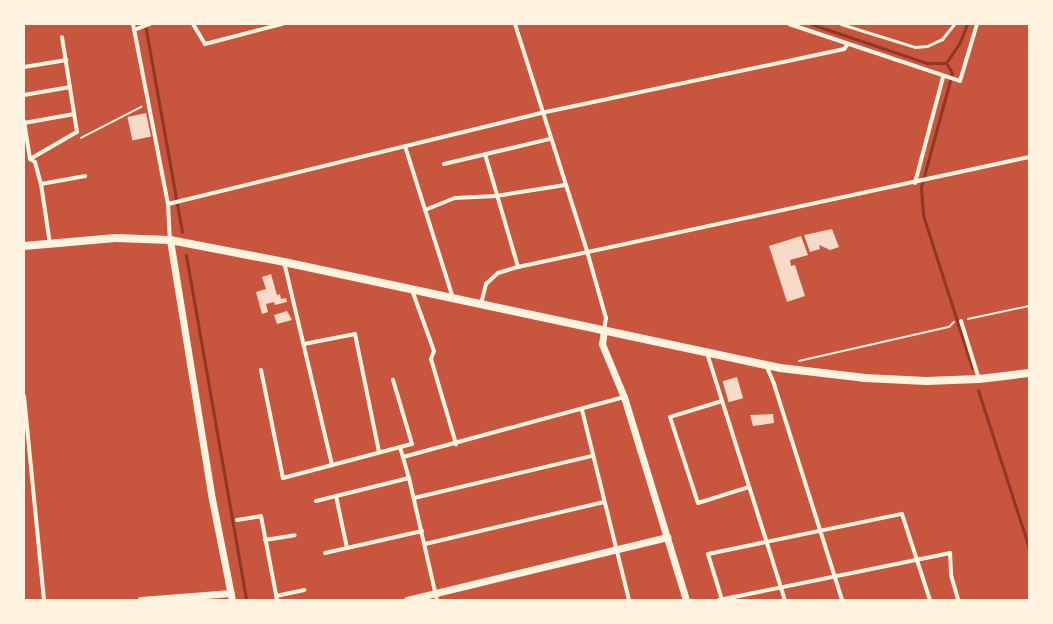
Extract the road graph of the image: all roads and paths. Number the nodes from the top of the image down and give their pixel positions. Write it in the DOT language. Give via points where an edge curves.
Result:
graph roads {
  1 [pos="134,24"];
  2 [pos="150,24"];
  3 [pos="193,24"];
  4 [pos="282,24"];
  5 [pos="515,24"];
  6 [pos="789,24"];
  7 [pos="841,24"];
  8 [pos="954,24"];
  9 [pos="977,24"];
  10 [pos="134,30"];
  11 [pos="62,37"];
  12 [pos="848,44"];
  13 [pos="66,60"];
  14 [pos="24,67"];
  15 [pos="943,77"];
  16 [pos="70,87"];
  17 [pos="24,95"];
  18 [pos="148,104"];
  19 [pos="541,113"];
  20 [pos="74,114"];
  21 [pos="24,122"];
  22 [pos="550,138"];
  23 [pos="77,140"];
  24 [pos="405,146"];
  25 [pos="485,154"];
  26 [pos="1029,157"];
  27 [pos="30,159"];
  28 [pos="444,164"];
  29 [pos="85,176"];
  30 [pos="915,183"];
  31 [pos="41,184"];
  32 [pos="565,185"];
  33 [pos="496,196"];
  34 [pos="168,204"];
  35 [pos="425,210"];
  36 [pos="170,240"];
  37 [pos="50,244"];
  38 [pos="24,246"];
  39 [pos="587,251"];
  40 [pos="284,262"];
  41 [pos="518,267"];
  42 [pos="412,290"];
  43 [pos="453,298"];
  44 [pos="481,304"];
  45 [pos="1029,306"];
  46 [pos="961,320"];
  47 [pos="604,330"];
  48 [pos="304,344"];
  49 [pos="707,352"];
  50 [pos="766,365"];
  51 [pos="780,368"];
  52 [pos="260,370"];
  53 [pos="1029,373"];
  54 [pos="979,379"];
  55 [pos="393,380"];
  56 [pos="24,396"];
  57 [pos="624,397"];
  58 [pos="722,401"];
  59 [pos="582,410"];
  60 [pos="456,444"];
  61 [pos="400,447"];
  62 [pos="379,452"];
  63 [pos="592,456"];
  64 [pos="403,457"];
  65 [pos="332,465"];
  66 [pos="409,478"];
  67 [pos="749,488"];
  68 [pos="336,496"];
  69 [pos="414,498"];
  70 [pos="316,501"];
  71 [pos="604,502"];
  72 [pos="238,520"];
  73 [pos="820,530"];
  74 [pos="422,531"];
  75 [pos="295,535"];
  76 [pos="668,537"];
  77 [pos="266,540"];
  78 [pos="766,541"];
  79 [pos="425,544"];
  80 [pos="347,548"];
  81 [pos="615,550"];
  82 [pos="325,553"];
  83 [pos="916,561"];
  84 [pos="835,577"];
  85 [pos="781,587"];
  86 [pos="304,590"];
  87 [pos="231,596"];
  88 [pos="436,597"];
  89 [pos="276,598"];
  90 [pos="156,599"];
  91 [pos="44,600"];
  92 [pos="141,600"];
  93 [pos="407,600"];
  94 [pos="629,600"];
  95 [pos="686,600"];
  96 [pos="721,600"];
  97 [pos="785,600"];
  98 [pos="842,600"];
  99 [pos="930,600"];
  100 [pos="958,600"];
  1 -- 10 [label="street"];
  2 -- 10 [label="street"];
  3 -- 4 [label="street" via="205,44"];
  5 -- 19 [label="street"];
  6 -- 12 [label="street"];
  7 -- 8 [label="lane" via="915,47 927,46 942,39"];
  9 -- 15 [label="street" via="960,81"];
  10 -- 18 [label="street"];
  11 -- 13 [label="street"];
  12 -- 15 [label="street"];
  12 -- 19 [label="street" via="844,49"];
  13 -- 14 [label="street"];
  13 -- 16 [label="street"];
  15 -- 30 [label="street"];
  16 -- 17 [label="street"];
  16 -- 20 [label="street"];
  18 -- 23 [label="path"];
  18 -- 34 [label="street"];
  19 -- 22 [label="street"];
  19 -- 24 [label="street"];
  20 -- 21 [label="street"];
  20 -- 27 [label="street" via="77,132"];
  21 -- 27 [label="street"];
  22 -- 25 [label="street"];
  22 -- 32 [label="street"];
  24 -- 34 [label="street"];
  24 -- 35 [label="street"];
  25 -- 28 [label="street"];
  25 -- 33 [label="street"];
  26 -- 30 [label="street"];
  27 -- 31 [label="street" via="35,162"];
  29 -- 31 [label="street"];
  30 -- 39 [label="street"];
  31 -- 37 [label="street"];
  32 -- 33 [label="street"];
  32 -- 39 [label="street"];
  33 -- 35 [label="street" via="455,198"];
  33 -- 41 [label="street"];
  34 -- 36 [label="street"];
  35 -- 43 [label="street"];
  36 -- 37 [label="main road" via="116,238"];
  36 -- 40 [label="main road"];
  36 -- 87 [label="street" via="211,494"];
  37 -- 38 [label="main road"];
  39 -- 41 [label="street"];
  39 -- 47 [label="street" via="606,318"];
  40 -- 42 [label="main road"];
  40 -- 48 [label="street"];
  41 -- 44 [label="street" via="498,273 486,284"];
  42 -- 43 [label="main road"];
  42 -- 60 [label="street" via="434,351 432,359"];
  43 -- 44 [label="main road"];
  44 -- 47 [label="main road"];
  45 -- 46 [label="path"];
  46 -- 51 [label="path" via="949,327 812,357"];
  46 -- 54 [label="street"];
  47 -- 49 [label="main road"];
  47 -- 57 [label="street" via="602,344"];
  48 -- 62 [label="street" via="355,334"];
  48 -- 65 [label="street"];
  49 -- 50 [label="main road"];
  49 -- 58 [label="street"];
  50 -- 51 [label="main road"];
  50 -- 73 [label="street"];
  51 -- 54 [label="main road" via="865,378 926,381"];
  52 -- 65 [label="street" via="283,478"];
  53 -- 54 [label="main road"];
  55 -- 61 [label="street" via="412,444"];
  56 -- 91 [label="street"];
  57 -- 59 [label="street"];
  57 -- 76 [label="street"];
  58 -- 67 [label="street"];
  58 -- 67 [label="street" via="670,417 698,503"];
  59 -- 60 [label="street"];
  59 -- 63 [label="street"];
  60 -- 64 [label="street"];
  61 -- 62 [label="street"];
  61 -- 64 [label="street"];
  62 -- 65 [label="street"];
  63 -- 69 [label="street"];
  63 -- 71 [label="street"];
  64 -- 66 [label="street"];
  66 -- 68 [label="street"];
  66 -- 69 [label="street"];
  67 -- 78 [label="street"];
  68 -- 70 [label="street"];
  68 -- 80 [label="street"];
  69 -- 74 [label="street"];
  71 -- 79 [label="street"];
  71 -- 81 [label="street"];
  72 -- 77 [label="street" via="261,516"];
  73 -- 78 [label="street"];
  73 -- 83 [label="street" via="902,514"];
  73 -- 84 [label="street"];
  74 -- 79 [label="street"];
  74 -- 80 [label="street"];
  75 -- 77 [label="street"];
  76 -- 81 [label="street"];
  76 -- 95 [label="street"];
  77 -- 89 [label="street"];
  78 -- 85 [label="street"];
  78 -- 96 [label="street" via="708,554"];
  79 -- 88 [label="street"];
  80 -- 82 [label="street"];
  81 -- 88 [label="street"];
  81 -- 94 [label="street"];
  83 -- 84 [label="street"];
  83 -- 99 [label="street"];
  83 -- 100 [label="street" via="950,553 951,575"];
  84 -- 85 [label="street"];
  84 -- 98 [label="street"];
  85 -- 96 [label="street"];
  85 -- 97 [label="street"];
  86 -- 89 [label="street"];
  87 -- 90 [label="street"];
  88 -- 93 [label="street"];
  90 -- 92 [label="street"];
}
